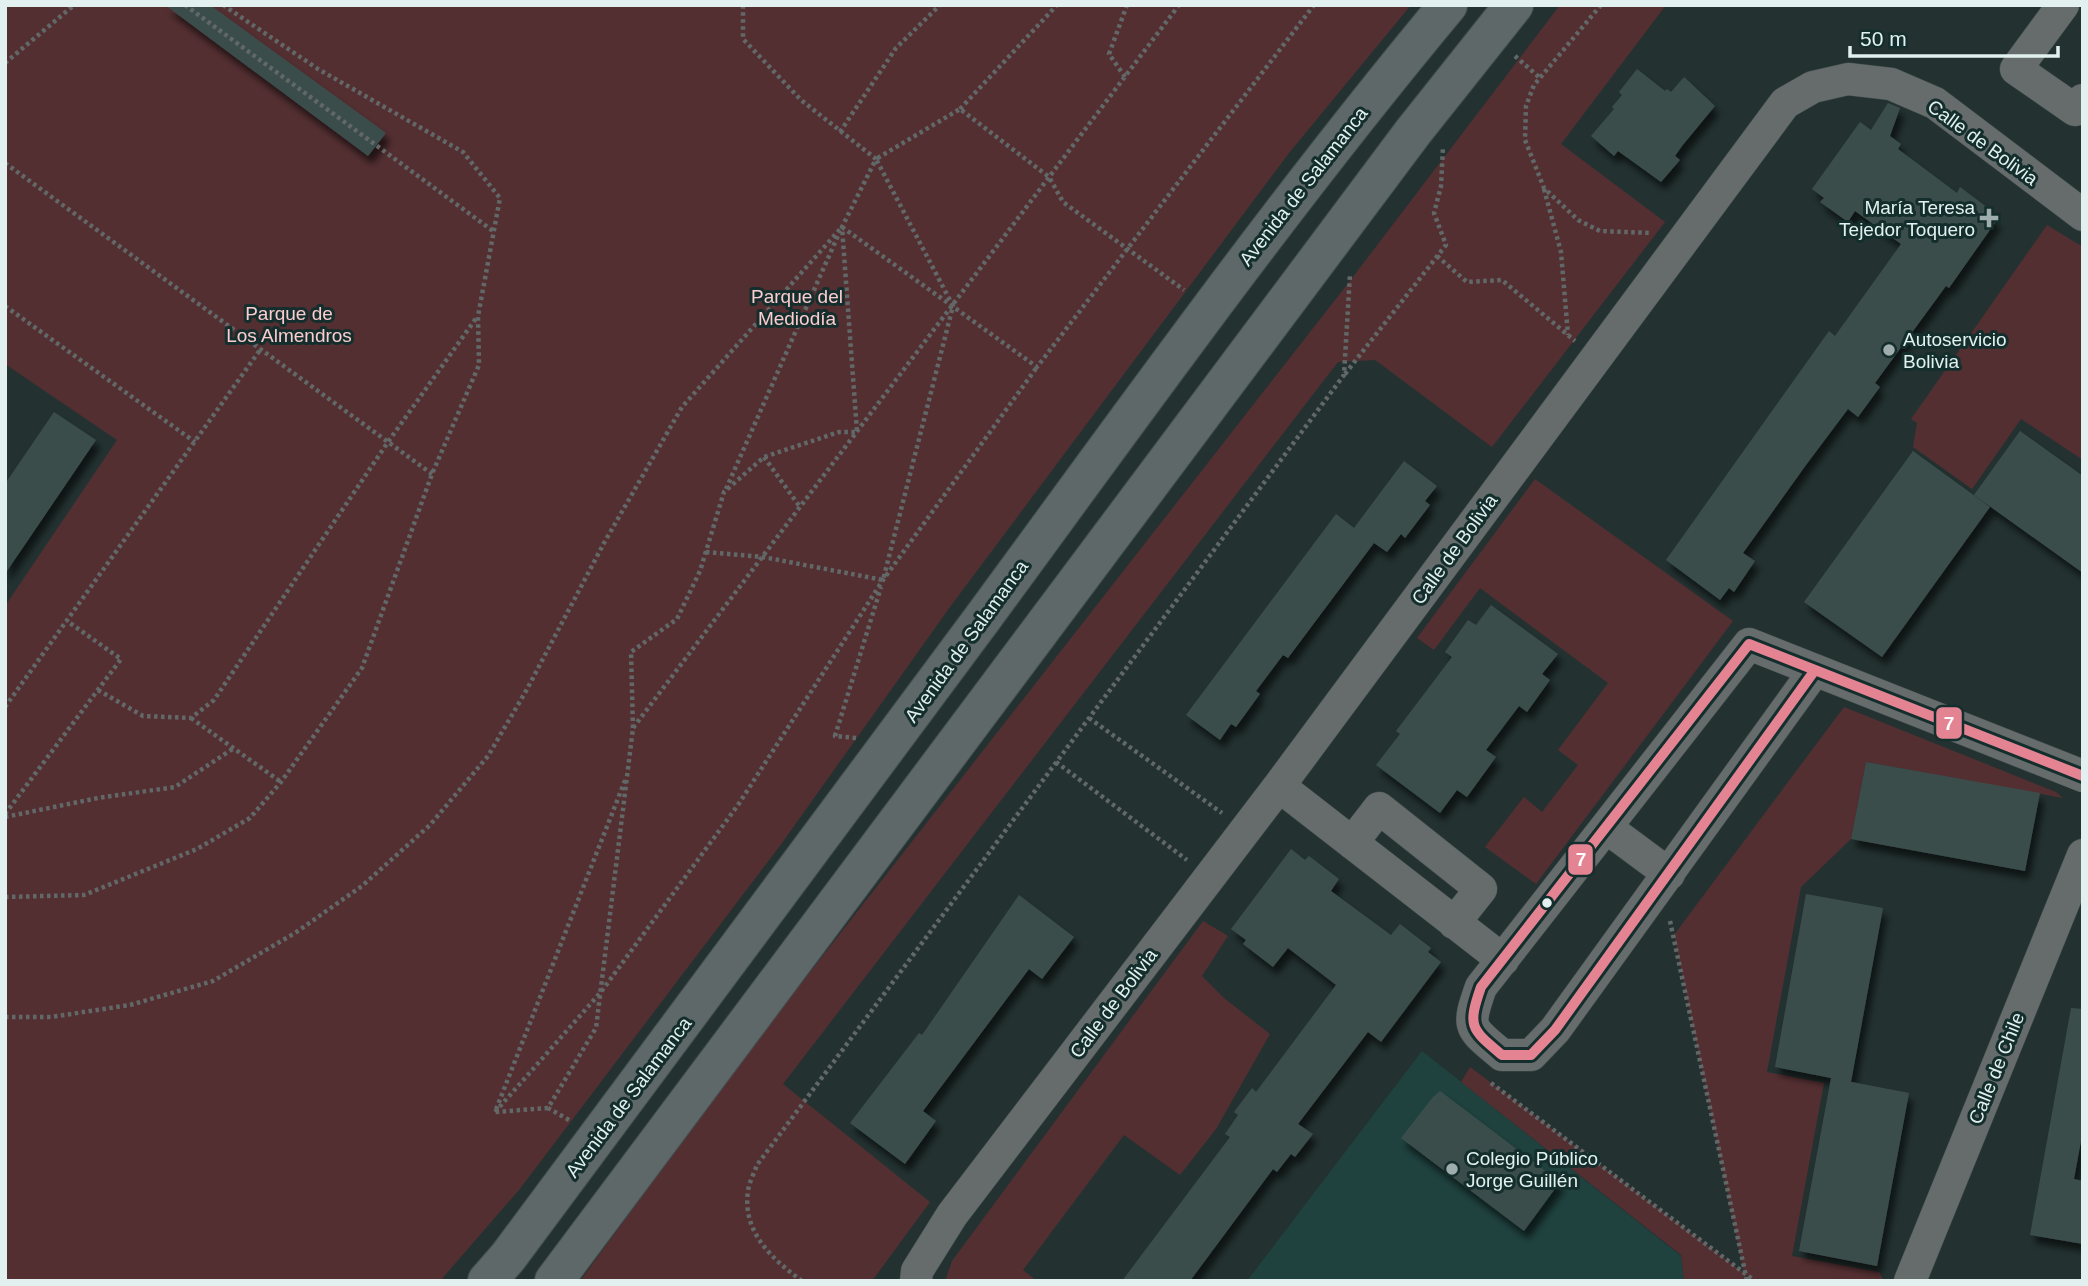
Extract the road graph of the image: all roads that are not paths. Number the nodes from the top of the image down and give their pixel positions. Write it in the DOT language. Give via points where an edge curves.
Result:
graph roads {
  1 [pos="1448,5"];
  2 [pos="1514,5"];
  3 [pos="2063,5"];
  4 [pos="2083,100"];
  5 [pos="2083,215"];
  6 [pos="1815,670"];
  7 [pos="2083,776"];
  8 [pos="1279,786"];
  9 [pos="1607,828"];
  10 [pos="1352,843"];
  11 [pos="2083,855"];
  12 [pos="1664,880"];
  13 [pos="1454,923"];
  14 [pos="1503,961"];
  15 [pos="914,1278"];
  16 [pos="487,1281"];
  17 [pos="554,1281"];
  18 [pos="1910,1281"];
  1 -- 16 [label="highway, Avenida de Salamanca" via="1242,265 881,757"];
  2 -- 17 [label="highway" via="1413,132"];
  3 -- 4 [label="street" via="2016,69 2075,110"];
  5 -- 8 [label="street, Calle de Bolivia" via="1935,103 1891,84 1847,79 1813,87 1785,103"];
  6 -- 7 [label="street"];
  6 -- 9 [label="street" via="1748,644"];
  6 -- 12 [label="street"];
  8 -- 10 [label="street"];
  8 -- 15 [label="street, Calle de Bolivia" via="952,1215"];
  9 -- 12 [label="street"];
  9 -- 14 [label="street"];
  10 -- 13 [label="street"];
  10 -- 13 [label="street" via="1379,808 1481,889"];
  11 -- 18 [label="street, Calle de Chile"];
  12 -- 14 [label="street" via="1555,1030 1531,1055 1502,1055 1475,1032 1472,1015 1481,987"];
  13 -- 14 [label="street"];
}
